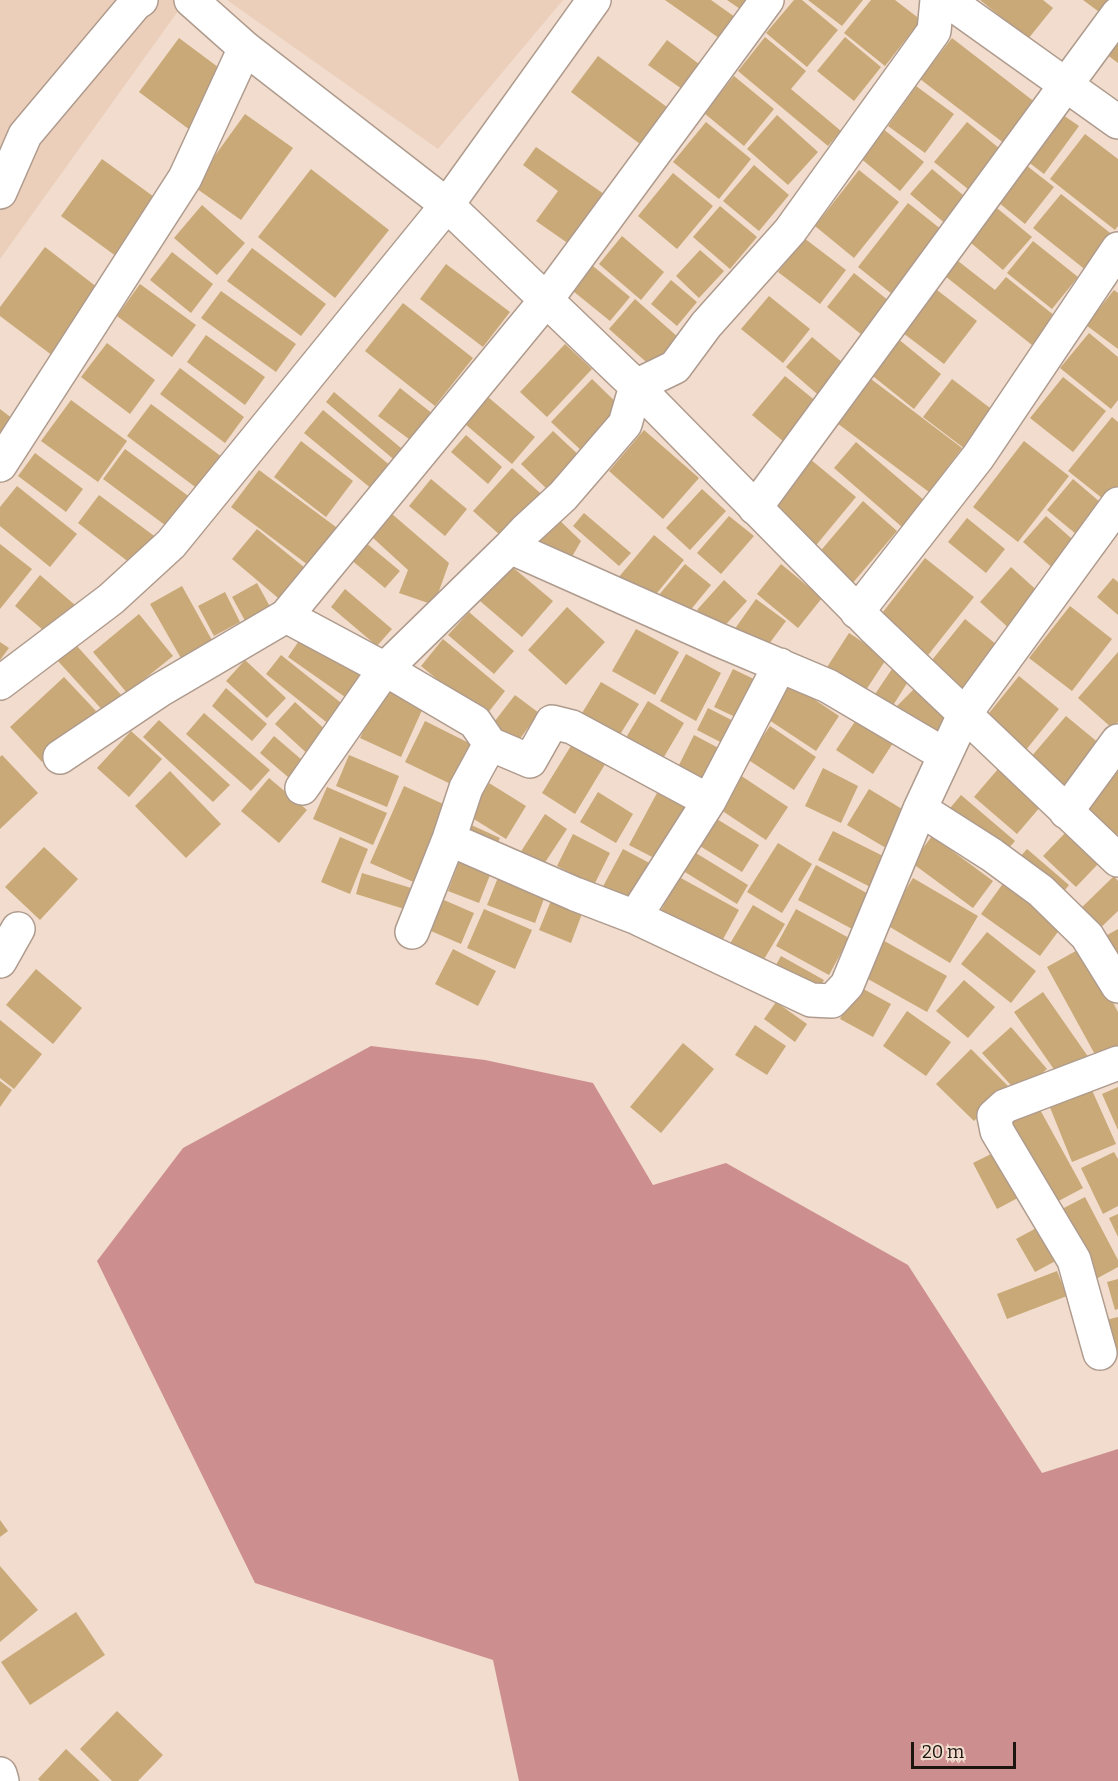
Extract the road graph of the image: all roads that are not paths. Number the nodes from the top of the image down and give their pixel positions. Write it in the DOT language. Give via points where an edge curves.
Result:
graph roads {
  1 [pos="141,0"];
  2 [pos="191,0"];
  3 [pos="594,0"];
  4 [pos="767,0"];
  5 [pos="937,0"];
  6 [pos="947,0"];
  7 [pos="1118,14"];
  8 [pos="245,48"];
  9 [pos="1065,85"];
  10 [pos="1118,122"];
  11 [pos="0,192"];
  12 [pos="447,205"];
  13 [pos="1118,249"];
  14 [pos="546,300"];
  15 [pos="636,386"];
  16 [pos="0,465"];
  17 [pos="1118,504"];
  18 [pos="755,508"];
  19 [pos="510,547"];
  20 [pos="857,612"];
  21 [pos="286,616"];
  22 [pos="780,665"];
  23 [pos="385,669"];
  24 [pos="0,682"];
  25 [pos="964,715"];
  26 [pos="1118,741"];
  27 [pos="490,744"];
  28 [pos="945,755"];
  29 [pos="60,757"];
  30 [pos="302,788"];
  31 [pos="709,801"];
  32 [pos="920,809"];
  33 [pos="1066,812"];
  34 [pos="449,839"];
  35 [pos="1118,860"];
  36 [pos="634,917"];
  37 [pos="18,929"];
  38 [pos="412,932"];
  39 [pos="0,961"];
  40 [pos="1118,986"];
  41 [pos="1118,1064"];
  42 [pos="1100,1353"];
  43 [pos="0,1774"];
  44 [pos="2,1781"];
  1 -- 11 [label="street" via="25,135"];
  2 -- 8 [label="street"];
  3 -- 12 [label="street"];
  4 -- 14 [label="street"];
  5 -- 15 [label="street" via="934,31 790,231 706,325 675,367"];
  6 -- 9 [label="street"];
  7 -- 9 [label="street"];
  8 -- 12 [label="street"];
  8 -- 16 [label="street" via="185,178"];
  9 -- 10 [label="street"];
  9 -- 18 [label="street"];
  12 -- 14 [label="street"];
  12 -- 24 [label="street" via="171,544 111,599"];
  13 -- 20 [label="street" via="978,456"];
  14 -- 15 [label="street"];
  14 -- 21 [label="street"];
  15 -- 18 [label="street"];
  15 -- 19 [label="street" via="625,424 563,496"];
  17 -- 25 [label="street"];
  18 -- 20 [label="street"];
  19 -- 22 [label="street"];
  19 -- 23 [label="street"];
  20 -- 25 [label="street"];
  21 -- 23 [label="street"];
  21 -- 29 [label="street" via="160,690"];
  22 -- 28 [label="street" via="828,686"];
  22 -- 31 [label="street"];
  23 -- 27 [label="street" via="475,722"];
  23 -- 30 [label="street"];
  25 -- 28 [label="street"];
  25 -- 33 [label="street"];
  26 -- 33 [label="street"];
  27 -- 31 [label="street" via="530,761 552,722 572,727"];
  27 -- 34 [label="street" via="466,788"];
  28 -- 32 [label="street"];
  31 -- 36 [label="street"];
  32 -- 36 [label="street" via="847,985 832,1001 811,1000"];
  32 -- 40 [label="street" via="1041,891 1087,936"];
  33 -- 35 [label="street"];
  34 -- 36 [label="street"];
  34 -- 38 [label="street"];
  37 -- 39 [label="street"];
  41 -- 42 [label="street" via="1005,1106 994,1116 997,1131 1074,1260"];
  43 -- 44 [label="street"];
}
